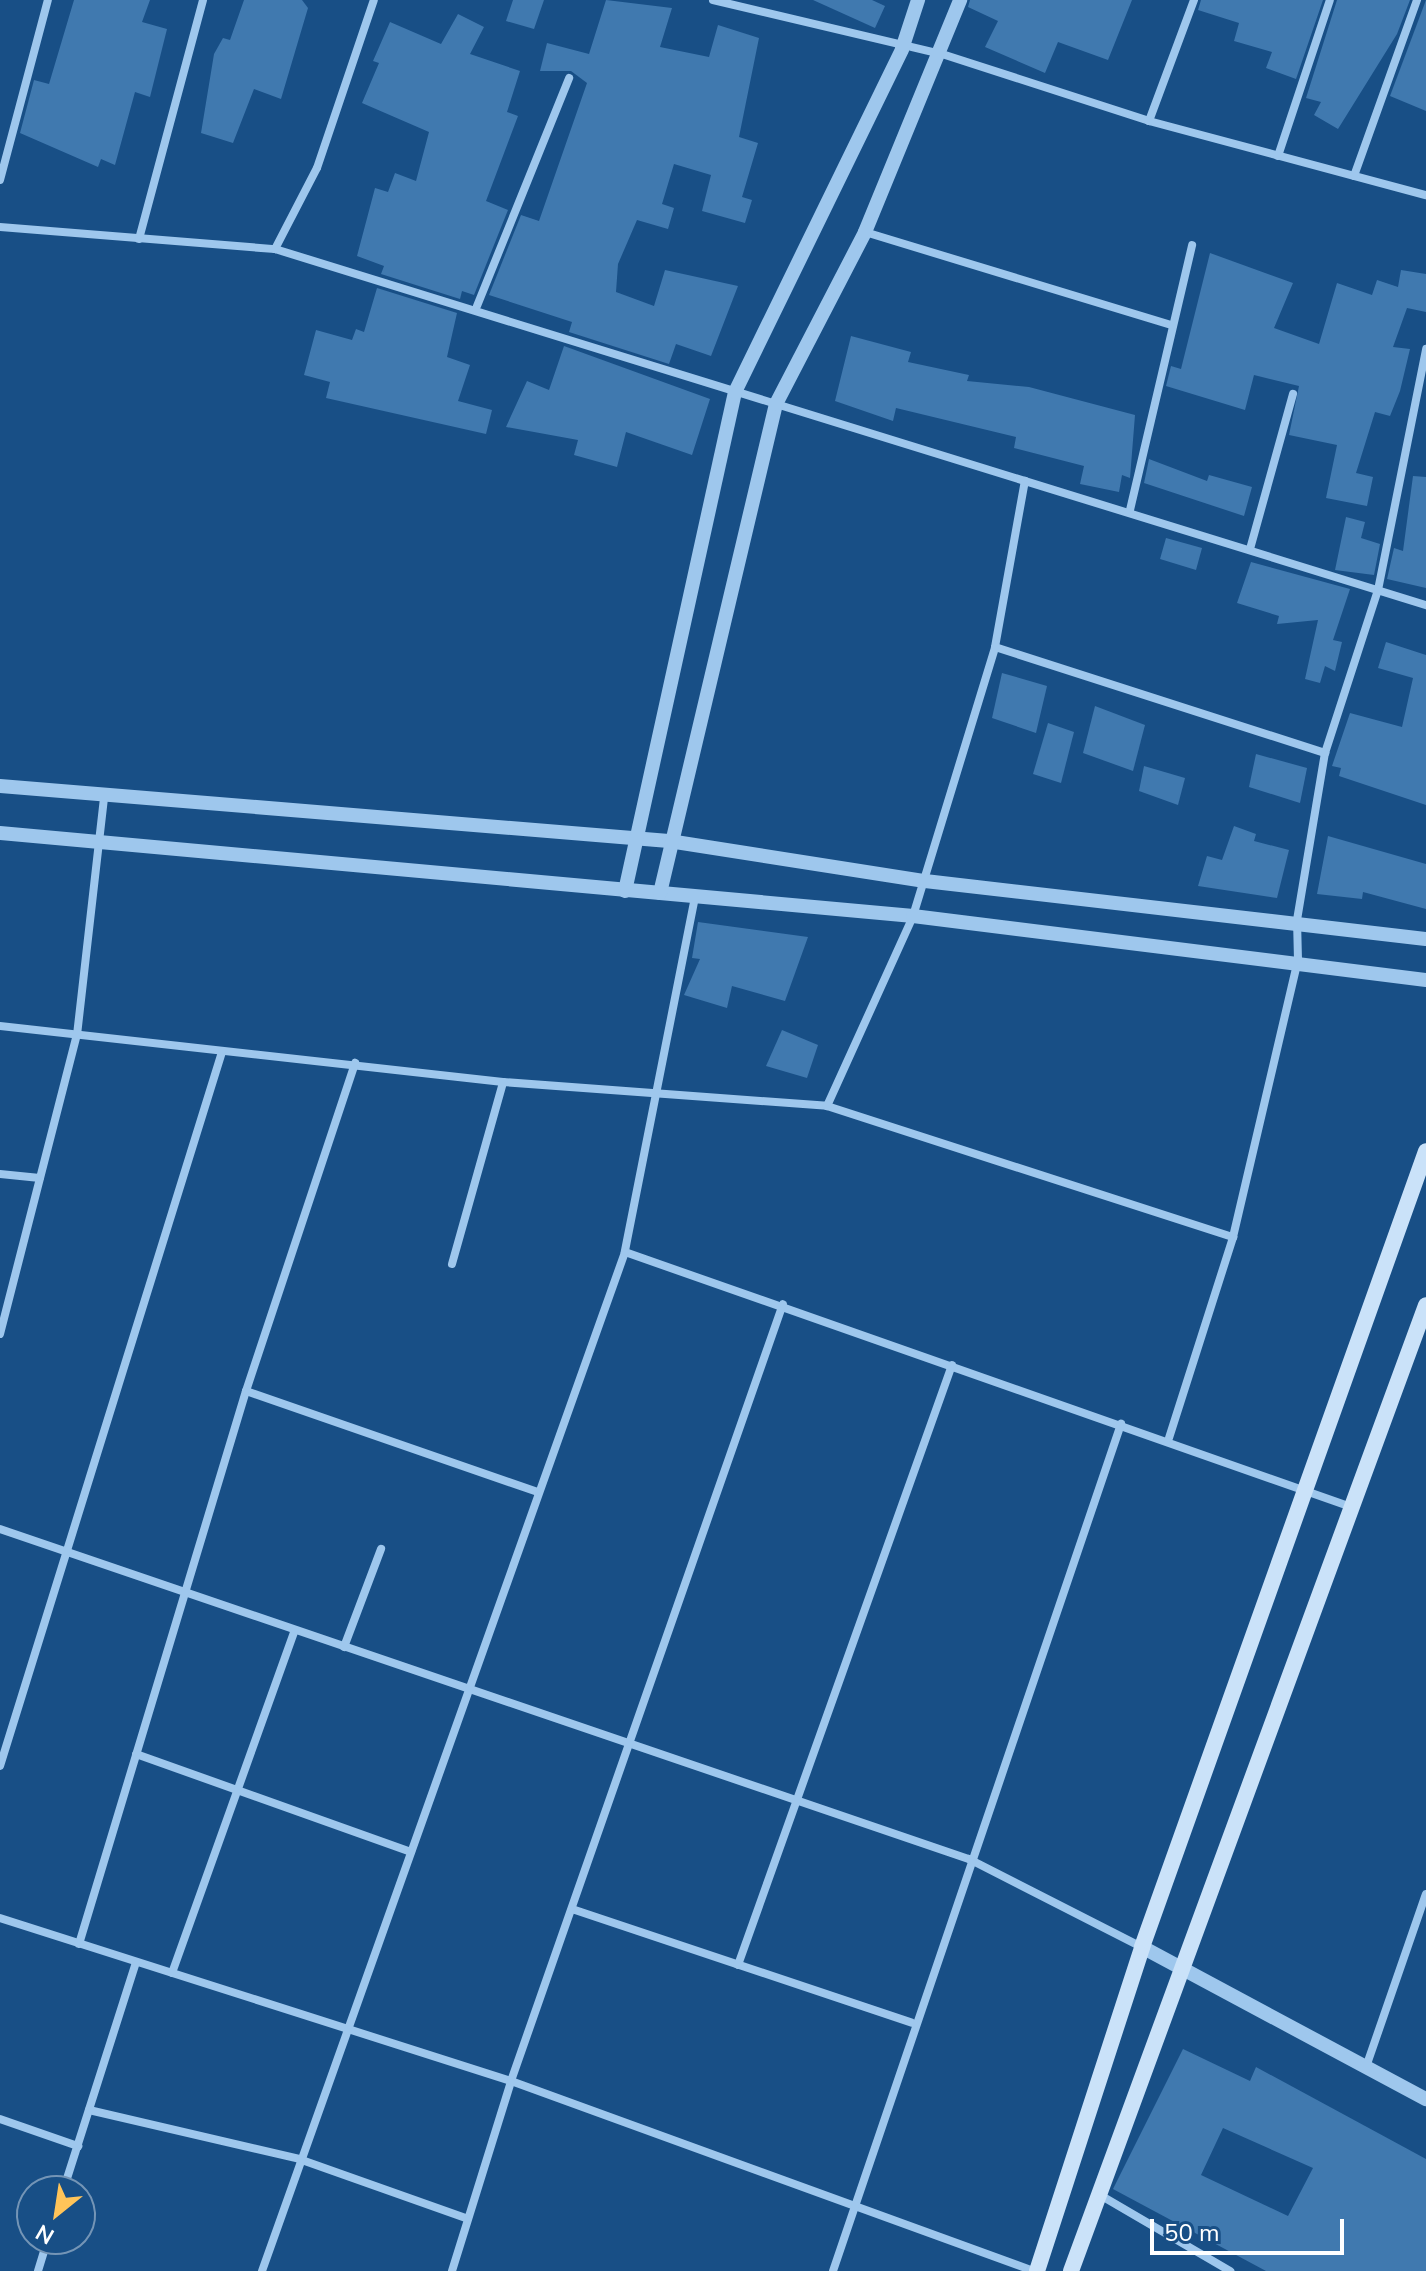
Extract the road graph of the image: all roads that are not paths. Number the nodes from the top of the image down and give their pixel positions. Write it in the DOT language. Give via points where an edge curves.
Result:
graph roads {
  1 [pos="48,0"];
  2 [pos="203,0"];
  3 [pos="374,0"];
  4 [pos="713,0"];
  5 [pos="918,0"];
  6 [pos="960,0"];
  7 [pos="1194,0"];
  8 [pos="1330,0"];
  9 [pos="1417,0"];
  10 [pos="902,49"];
  11 [pos="942,54"];
  12 [pos="569,78"];
  13 [pos="1149,121"];
  14 [pos="1278,156"];
  15 [pos="1354,176"];
  16 [pos="0,180"];
  17 [pos="1426,195"];
  18 [pos="0,227"];
  19 [pos="865,232"];
  20 [pos="139,239"];
  21 [pos="1192,245"];
  22 [pos="275,249"];
  23 [pos="477,306"];
  24 [pos="1171,325"];
  25 [pos="1426,349"];
  26 [pos="735,392"];
  27 [pos="1293,394"];
  28 [pos="776,404"];
  29 [pos="1025,481"];
  30 [pos="1130,510"];
  31 [pos="1250,549"];
  32 [pos="1378,590"];
  33 [pos="1426,605"];
  34 [pos="995,647"];
  35 [pos="1325,753"];
  36 [pos="0,786"];
  37 [pos="104,797"];
  38 [pos="0,833"];
  39 [pos="632,840"];
  40 [pos="669,841"];
  41 [pos="99,844"];
  42 [pos="925,881"];
  43 [pos="625,891"];
  44 [pos="660,893"];
  45 [pos="695,897"];
  46 [pos="913,916"];
  47 [pos="1297,920"];
  48 [pos="1426,939"];
  49 [pos="1298,960"];
  50 [pos="1426,980"];
  51 [pos="0,1026"];
  52 [pos="77,1035"];
  53 [pos="222,1052"];
  54 [pos="355,1063"];
  55 [pos="503,1082"];
  56 [pos="656,1096"];
  57 [pos="827,1106"];
  58 [pos="1426,1151"];
  59 [pos="0,1174"];
  60 [pos="40,1178"];
  61 [pos="1233,1237"];
  62 [pos="625,1252"];
  63 [pos="452,1264"];
  64 [pos="783,1304"];
  65 [pos="1426,1305"];
  66 [pos="0,1334"];
  67 [pos="952,1365"];
  68 [pos="246,1391"];
  69 [pos="1121,1424"];
  70 [pos="1169,1438"];
  71 [pos="1307,1490"];
  72 [pos="537,1492"];
  73 [pos="1356,1508"];
  74 [pos="0,1529"];
  75 [pos="381,1549"];
  76 [pos="71,1553"];
  77 [pos="185,1588"];
  78 [pos="295,1630"];
  79 [pos="344,1647"];
  80 [pos="464,1688"];
  81 [pos="634,1743"];
  82 [pos="136,1754"];
  83 [pos="0,1766"];
  84 [pos="239,1794"];
  85 [pos="797,1799"];
  86 [pos="411,1852"];
  87 [pos="969,1859"];
  88 [pos="1426,1894"];
  89 [pos="575,1910"];
  90 [pos="0,1918"];
  91 [pos="79,1944"];
  92 [pos="1142,1947"];
  93 [pos="136,1962"];
  94 [pos="738,1965"];
  95 [pos="1186,1970"];
  96 [pos="172,1973"];
  97 [pos="912,2023"];
  98 [pos="344,2027"];
  99 [pos="1366,2067"];
  100 [pos="511,2081"];
  101 [pos="1426,2099"];
  102 [pos="89,2110"];
  103 [pos="0,2119"];
  104 [pos="78,2146"];
  105 [pos="299,2159"];
  106 [pos="68,2175"];
  107 [pos="1099,2194"];
  108 [pos="854,2202"];
  109 [pos="468,2219"];
  110 [pos="455,2270"];
  111 [pos="262,2271"];
  112 [pos="833,2271"];
  113 [pos="1035,2271"];
  114 [pos="1071,2271"];
  115 [pos="1230,2271"];
  1 -- 16 [label="street"];
  2 -- 20 [label="street"];
  3 -- 22 [label="street" via="317,168"];
  4 -- 10 [label="street"];
  5 -- 10 [label="street"];
  6 -- 11 [label="street"];
  7 -- 13 [label="street"];
  8 -- 14 [label="street"];
  9 -- 15 [label="street"];
  10 -- 11 [label="street"];
  10 -- 26 [label="street"];
  11 -- 13 [label="street"];
  11 -- 19 [label="street"];
  12 -- 23 [label="street"];
  13 -- 14 [label="street"];
  14 -- 15 [label="street"];
  15 -- 17 [label="street"];
  18 -- 20 [label="street"];
  19 -- 24 [label="street"];
  19 -- 28 [label="street"];
  20 -- 22 [label="street"];
  21 -- 24 [label="street"];
  22 -- 23 [label="street"];
  23 -- 26 [label="street"];
  24 -- 30 [label="street"];
  25 -- 32 [label="street"];
  26 -- 28 [label="street"];
  26 -- 39 [label="street"];
  27 -- 31 [label="street"];
  28 -- 29 [label="street"];
  28 -- 40 [label="street"];
  29 -- 30 [label="street"];
  29 -- 34 [label="street"];
  30 -- 31 [label="street"];
  31 -- 32 [label="street"];
  32 -- 33 [label="street"];
  32 -- 35 [label="street"];
  34 -- 35 [label="street"];
  34 -- 42 [label="street"];
  35 -- 47 [label="street"];
  36 -- 37 [label="street"];
  37 -- 39 [label="street"];
  37 -- 41 [label="street"];
  38 -- 41 [label="street"];
  39 -- 40 [label="street"];
  39 -- 43 [label="street"];
  40 -- 42 [label="street"];
  40 -- 44 [label="street"];
  41 -- 43 [label="street"];
  41 -- 52 [label="street"];
  42 -- 46 [label="street"];
  42 -- 47 [label="street"];
  43 -- 44 [label="street"];
  44 -- 45 [label="street"];
  45 -- 46 [label="street"];
  45 -- 56 [label="street"];
  46 -- 49 [label="street"];
  46 -- 57 [label="street"];
  47 -- 48 [label="street"];
  47 -- 49 [label="street"];
  49 -- 50 [label="street"];
  49 -- 61 [label="street"];
  51 -- 52 [label="street"];
  52 -- 53 [label="street"];
  52 -- 60 [label="street"];
  53 -- 54 [label="street"];
  53 -- 76 [label="street"];
  54 -- 55 [label="street"];
  54 -- 68 [label="street"];
  55 -- 56 [label="street"];
  55 -- 63 [label="street"];
  56 -- 57 [label="street"];
  56 -- 62 [label="street"];
  57 -- 61 [label="street"];
  58 -- 71 [label="main road"];
  59 -- 60 [label="street"];
  60 -- 66 [label="street"];
  61 -- 70 [label="street"];
  62 -- 64 [label="street"];
  62 -- 72 [label="street"];
  64 -- 67 [label="street"];
  64 -- 81 [label="street"];
  65 -- 73 [label="main road"];
  67 -- 69 [label="street"];
  67 -- 85 [label="street"];
  68 -- 72 [label="street"];
  68 -- 77 [label="street"];
  69 -- 70 [label="street"];
  69 -- 87 [label="street"];
  70 -- 71 [label="street"];
  71 -- 73 [label="street"];
  71 -- 92 [label="main road"];
  72 -- 80 [label="street"];
  73 -- 95 [label="main road"];
  74 -- 76 [label="street"];
  75 -- 79 [label="street"];
  76 -- 77 [label="street"];
  76 -- 83 [label="street"];
  77 -- 78 [label="street"];
  77 -- 82 [label="street"];
  78 -- 79 [label="street"];
  78 -- 84 [label="street"];
  79 -- 80 [label="street"];
  80 -- 81 [label="street"];
  80 -- 86 [label="street"];
  81 -- 85 [label="street"];
  81 -- 89 [label="street"];
  82 -- 84 [label="street"];
  82 -- 91 [label="street"];
  84 -- 86 [label="street"];
  84 -- 96 [label="street"];
  85 -- 87 [label="street"];
  85 -- 94 [label="street"];
  86 -- 98 [label="street"];
  87 -- 92 [label="street"];
  87 -- 97 [label="street"];
  88 -- 99 [label="street"];
  89 -- 94 [label="street"];
  89 -- 100 [label="street"];
  90 -- 91 [label="street"];
  91 -- 93 [label="street"];
  92 -- 95 [label="street"];
  92 -- 113 [label="main road"];
  93 -- 96 [label="street"];
  93 -- 102 [label="street"];
  94 -- 97 [label="street"];
  95 -- 99 [label="street"];
  95 -- 107 [label="main road"];
  96 -- 98 [label="street"];
  97 -- 108 [label="street"];
  98 -- 100 [label="street"];
  98 -- 105 [label="street"];
  99 -- 101 [label="street"];
  100 -- 108 [label="street"];
  100 -- 109 [label="street"];
  102 -- 104 [label="street"];
  102 -- 105 [label="street"];
  103 -- 104 [label="street"];
  104 -- 106 [label="street"];
  105 -- 109 [label="street"];
  105 -- 111 [label="street"];
  107 -- 114 [label="main road"];
  107 -- 115 [label="street"];
  108 -- 112 [label="street"];
  108 -- 113 [label="street"];
  109 -- 110 [label="street"];
}
